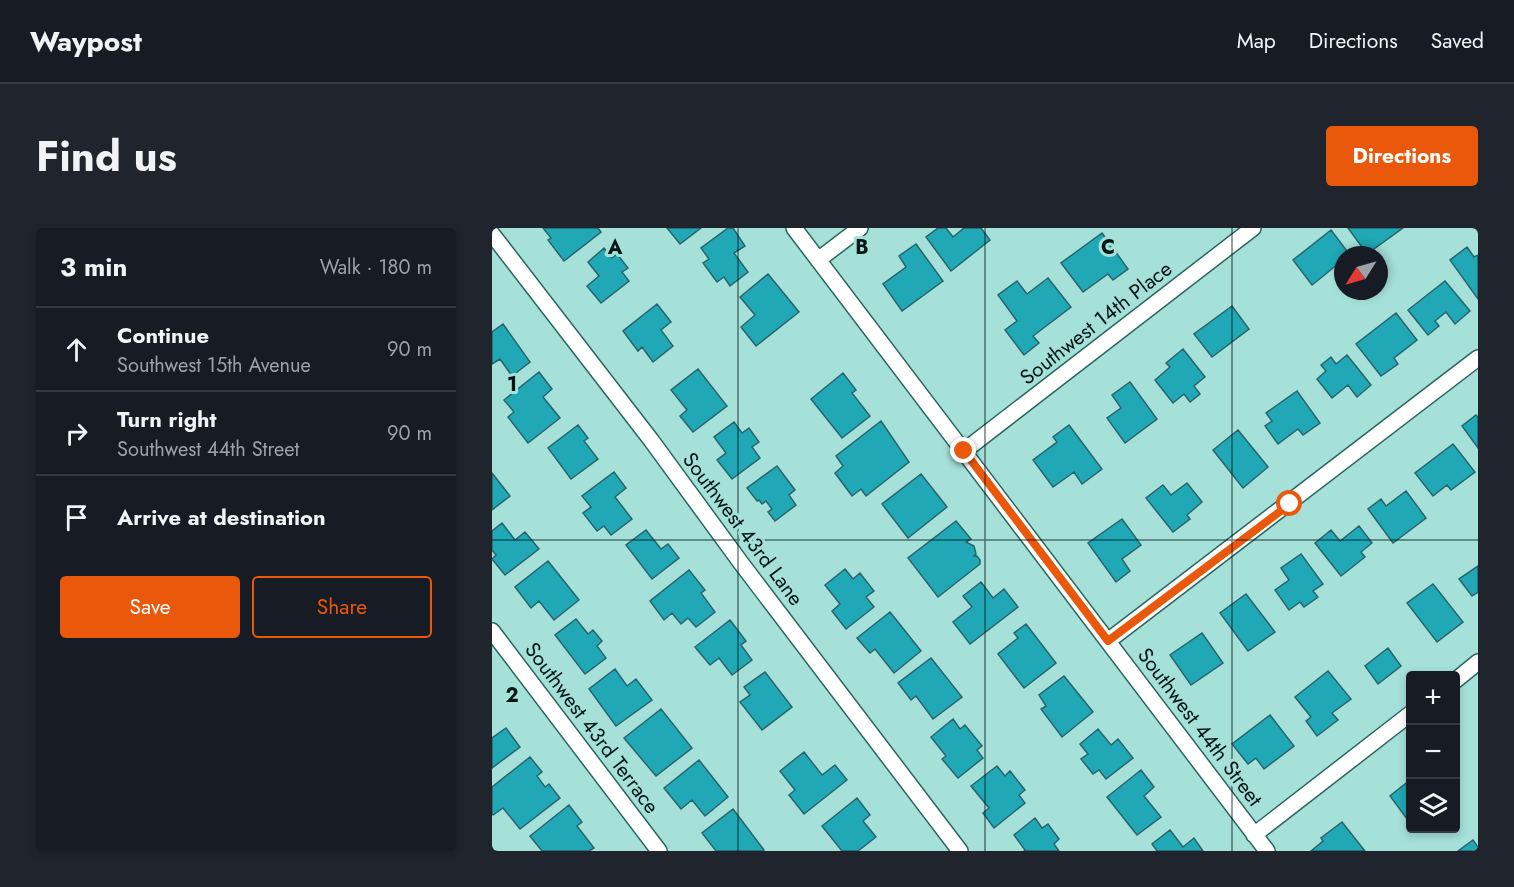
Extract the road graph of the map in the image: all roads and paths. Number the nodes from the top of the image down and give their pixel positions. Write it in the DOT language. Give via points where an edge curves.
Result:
graph roads {
  1 [pos="794,228"];
  2 [pos="860,228"];
  3 [pos="1253,228"];
  4 [pos="492,234"];
  5 [pos="818,260"];
  6 [pos="1478,358"];
  7 [pos="964,451"];
  8 [pos="492,632"];
  9 [pos="1108,641"];
  10 [pos="1478,662"];
  11 [pos="1460,676"];
  12 [pos="1406,717"];
  13 [pos="1254,835"];
  14 [pos="659,851"];
  15 [pos="960,851"];
  16 [pos="1267,851"];
  1 -- 5 [label="street, Southwest 44th Street"];
  2 -- 5 [label="street"];
  3 -- 7 [label="street, Southwest 14th Place"];
  4 -- 15 [label="street, Southwest 43rd Lane"];
  5 -- 7 [label="street, Southwest 44th Street"];
  6 -- 9 [label="street"];
  7 -- 9 [label="street, Southwest 44th Street"];
  8 -- 14 [label="street, Southwest 43rd Terrace"];
  9 -- 13 [label="street, Southwest 44th Street"];
  10 -- 11 [label="street"];
  12 -- 13 [label="street"];
  13 -- 16 [label="street, Southwest 44th Street"];
}
